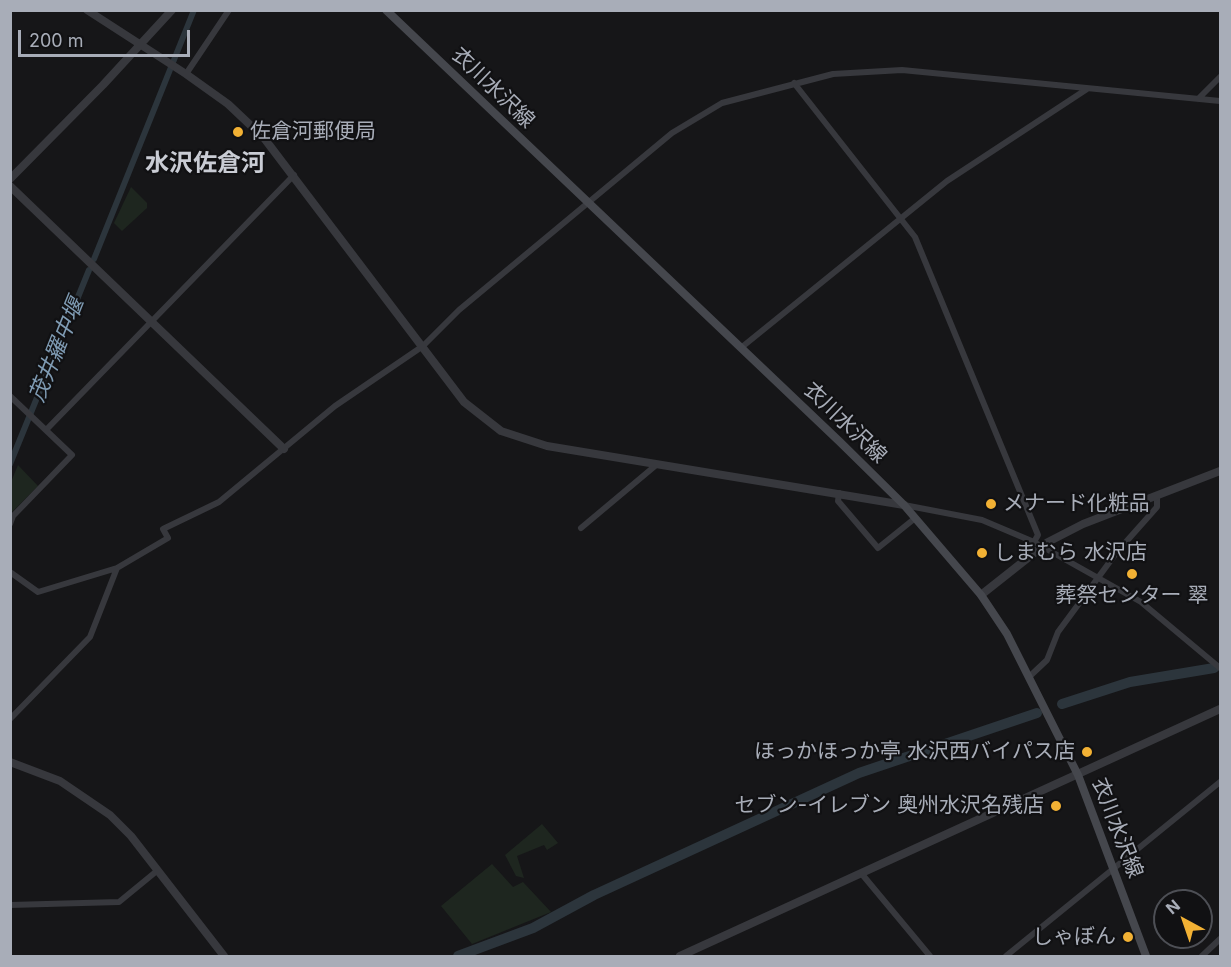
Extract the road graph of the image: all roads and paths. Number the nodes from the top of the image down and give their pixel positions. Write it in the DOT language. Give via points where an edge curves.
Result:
graph roads {
  1 [pos="87,10"];
  2 [pos="172,10"];
  3 [pos="229,10"];
  4 [pos="386,10"];
  5 [pos="139,45"];
  6 [pos="186,74"];
  7 [pos="1221,76"];
  8 [pos="794,83"];
  9 [pos="1088,88"];
  10 [pos="1198,99"];
  11 [pos="1221,101"];
  12 [pos="294,176"];
  13 [pos="10,179"];
  14 [pos="10,186"];
  15 [pos="588,205"];
  16 [pos="900,218"];
  17 [pos="152,321"];
  18 [pos="423,346"];
  19 [pos="742,347"];
  20 [pos="10,396"];
  21 [pos="46,430"];
  22 [pos="284,448"];
  23 [pos="656,466"];
  24 [pos="1221,471"];
  25 [pos="839,493"];
  26 [pos="1157,497"];
  27 [pos="904,505"];
  28 [pos="914,519"];
  29 [pos="10,524"];
  30 [pos="581,528"];
  31 [pos="1038,545"];
  32 [pos="117,568"];
  33 [pos="10,572"];
  34 [pos="1100,577"];
  35 [pos="981,595"];
  36 [pos="1221,668"];
  37 [pos="1029,677"];
  38 [pos="1221,709"];
  39 [pos="10,719"];
  40 [pos="10,762"];
  41 [pos="1078,775"];
  42 [pos="1221,782"];
  43 [pos="158,870"];
  44 [pos="1114,870"];
  45 [pos="861,873"];
  46 [pos="10,905"];
  47 [pos="1221,939"];
  48 [pos="224,957"];
  49 [pos="680,957"];
  50 [pos="930,957"];
  51 [pos="1006,957"];
  52 [pos="1146,957"];
  53 [pos="1202,957"];
  1 -- 5 [label="street"];
  2 -- 5 [label="street"];
  3 -- 6 [label="street"];
  4 -- 15 [label="main road, 衣川水沢線"];
  5 -- 6 [label="street"];
  5 -- 13 [label="street"];
  6 -- 12 [label="street" via="228,104 264,138"];
  7 -- 10 [label="street"];
  8 -- 9 [label="street" via="854,71 902,70"];
  8 -- 15 [label="street" via="722,103 698,117 672,133"];
  8 -- 16 [label="street"];
  9 -- 10 [label="street"];
  9 -- 16 [label="street" via="947,181"];
  10 -- 11 [label="street"];
  12 -- 17 [label="street"];
  12 -- 18 [label="street"];
  14 -- 17 [label="street"];
  15 -- 18 [label="street" via="459,310"];
  15 -- 19 [label="main road, 衣川水沢線"];
  16 -- 19 [label="street"];
  16 -- 31 [label="street" via="923,254 1038,535"];
  17 -- 21 [label="street"];
  17 -- 22 [label="street"];
  18 -- 22 [label="street" via="335,406"];
  18 -- 23 [label="street" via="464,402 501,431 547,446"];
  19 -- 27 [label="main road, 衣川水沢線"];
  20 -- 21 [label="street"];
  21 -- 29 [label="street" via="72,455 13,516"];
  22 -- 32 [label="street" via="219,502 163,528 168,538"];
  23 -- 25 [label="street"];
  23 -- 30 [label="street"];
  24 -- 26 [label="street"];
  25 -- 27 [label="street"];
  25 -- 28 [label="street" via="838,501 878,548"];
  26 -- 31 [label="street"];
  26 -- 34 [label="street" via="1157,507 1127,539"];
  27 -- 28 [label="main road, 衣川水沢線"];
  27 -- 31 [label="street" via="982,520"];
  28 -- 35 [label="main road, 衣川水沢線"];
  31 -- 34 [label="street"];
  31 -- 35 [label="street"];
  32 -- 33 [label="street" via="38,592"];
  32 -- 39 [label="street" via="90,637"];
  34 -- 36 [label="street" via="1141,602"];
  34 -- 37 [label="street" via="1058,633 1047,660"];
  35 -- 37 [label="main road, 衣川水沢線"];
  37 -- 41 [label="main road, 衣川水沢線"];
  38 -- 41 [label="street"];
  40 -- 43 [label="street" via="60,781 110,815"];
  41 -- 44 [label="main road, 衣川水沢線"];
  41 -- 45 [label="street"];
  42 -- 44 [label="street"];
  43 -- 46 [label="street" via="119,902"];
  43 -- 48 [label="street"];
  44 -- 51 [label="street"];
  44 -- 52 [label="main road, 衣川水沢線"];
  45 -- 49 [label="street"];
  45 -- 50 [label="street"];
  47 -- 53 [label="street"];
}
